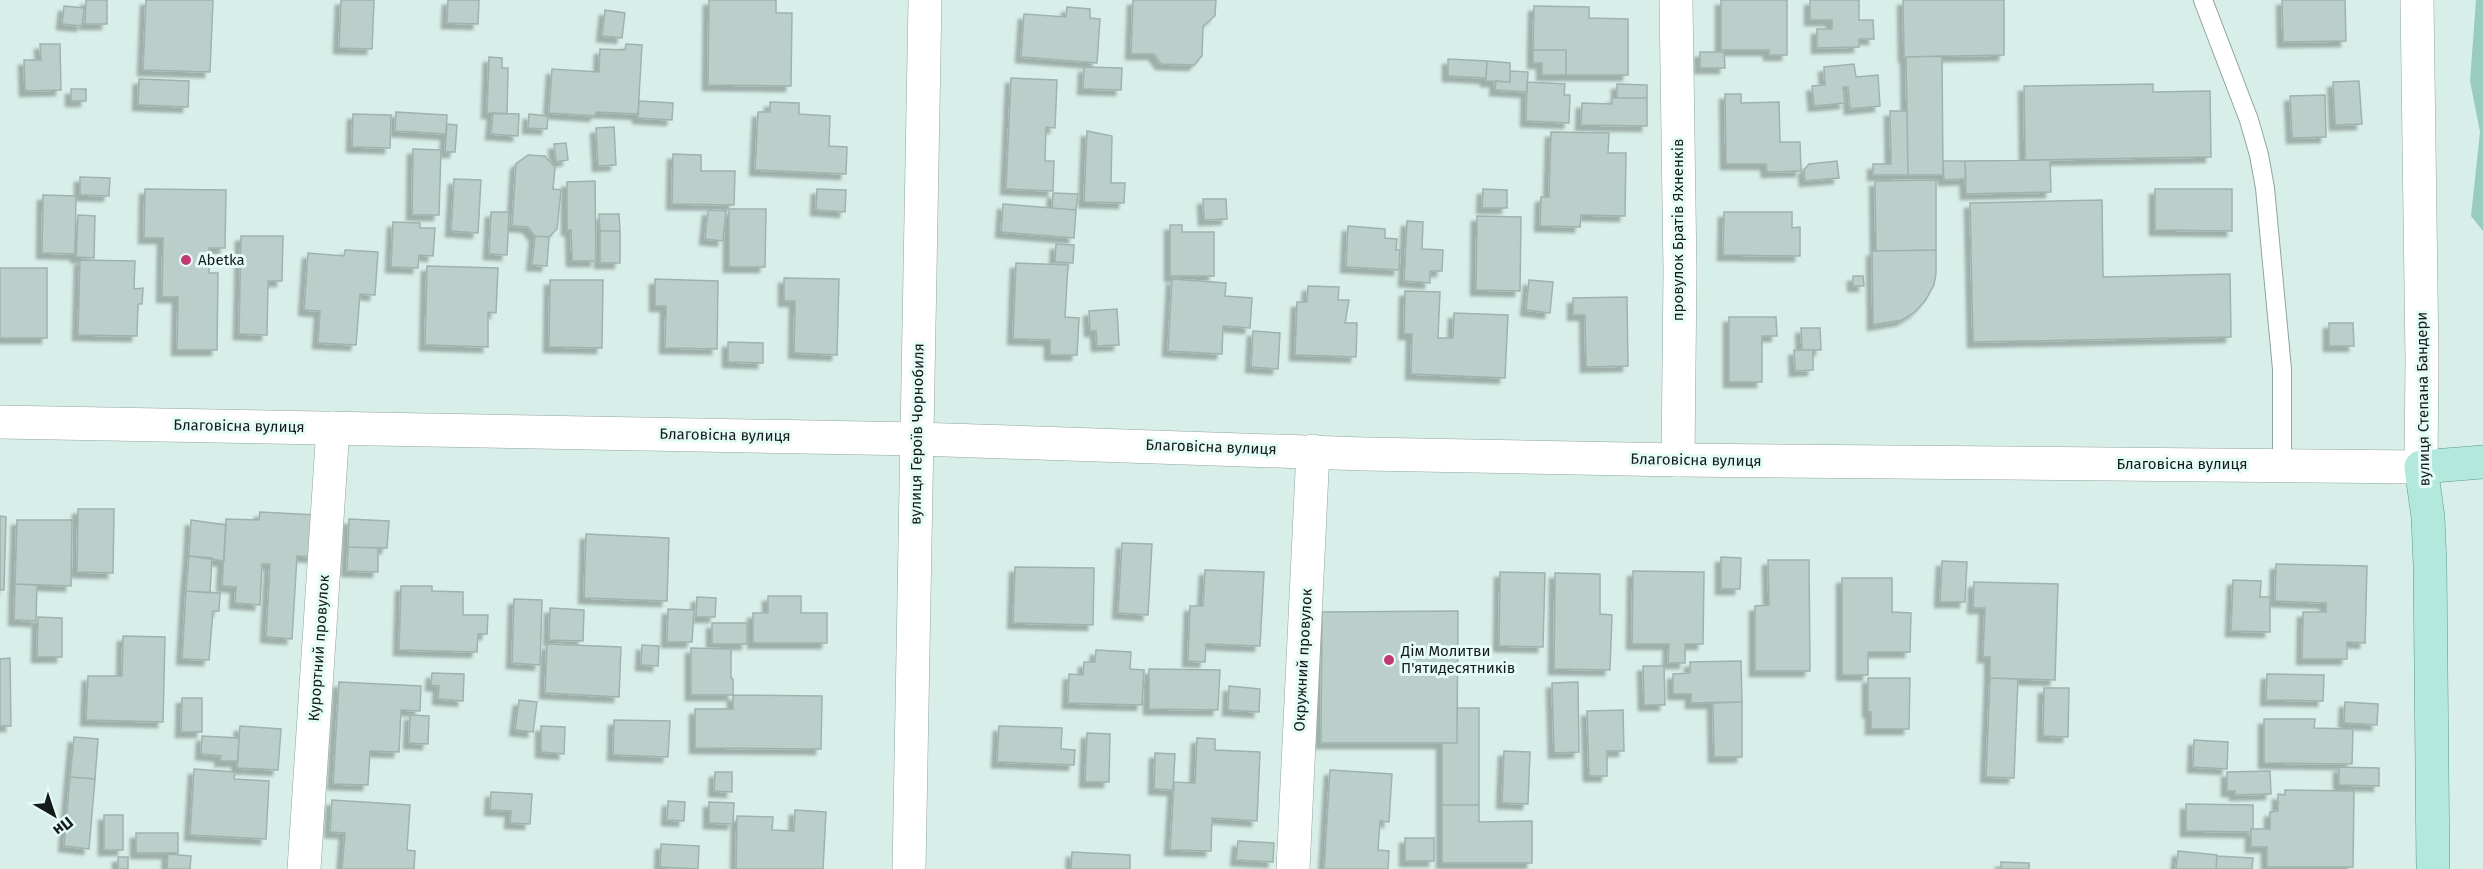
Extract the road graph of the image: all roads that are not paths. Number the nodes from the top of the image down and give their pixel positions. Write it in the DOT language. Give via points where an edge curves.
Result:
graph roads {
  1 [pos="925,0"];
  2 [pos="1676,0"];
  3 [pos="2204,0"];
  4 [pos="2417,0"];
  5 [pos="0,422"];
  6 [pos="333,428"];
  7 [pos="916,439"];
  8 [pos="1313,451"];
  9 [pos="1678,460"];
  10 [pos="2483,462"];
  11 [pos="2282,465"];
  12 [pos="2421,466"];
  13 [pos="304,869"];
  14 [pos="909,869"];
  15 [pos="1293,869"];
  16 [pos="2433,869"];
  1 -- 7 [label="main road, вулиця Героїв Чорнобиля"];
  2 -- 9 [label="main road, провулок Братів Яхненків"];
  3 -- 11 [label="lane" via="2249,120 2265,188 2282,369"];
  4 -- 12 [label="main road, вулиця Степана Бандери"];
  5 -- 6 [label="main road, Благовісна вулиця"];
  6 -- 7 [label="main road, Благовісна вулиця"];
  6 -- 13 [label="main road, Курортний провулок"];
  7 -- 8 [label="main road, Благовісна вулиця"];
  7 -- 14 [label="main road, вулиця Героїв Чорнобиля"];
  8 -- 9 [label="main road, Благовісна вулиця"];
  8 -- 15 [label="main road, Окружний провулок"];
  9 -- 11 [label="main road, Благовісна вулиця"];
  10 -- 12 [label="main road"];
  11 -- 12 [label="main road, Благовісна вулиця"];
  12 -- 16 [label="main road, вулиця Степана Бандери" via="2430,566"];
}
